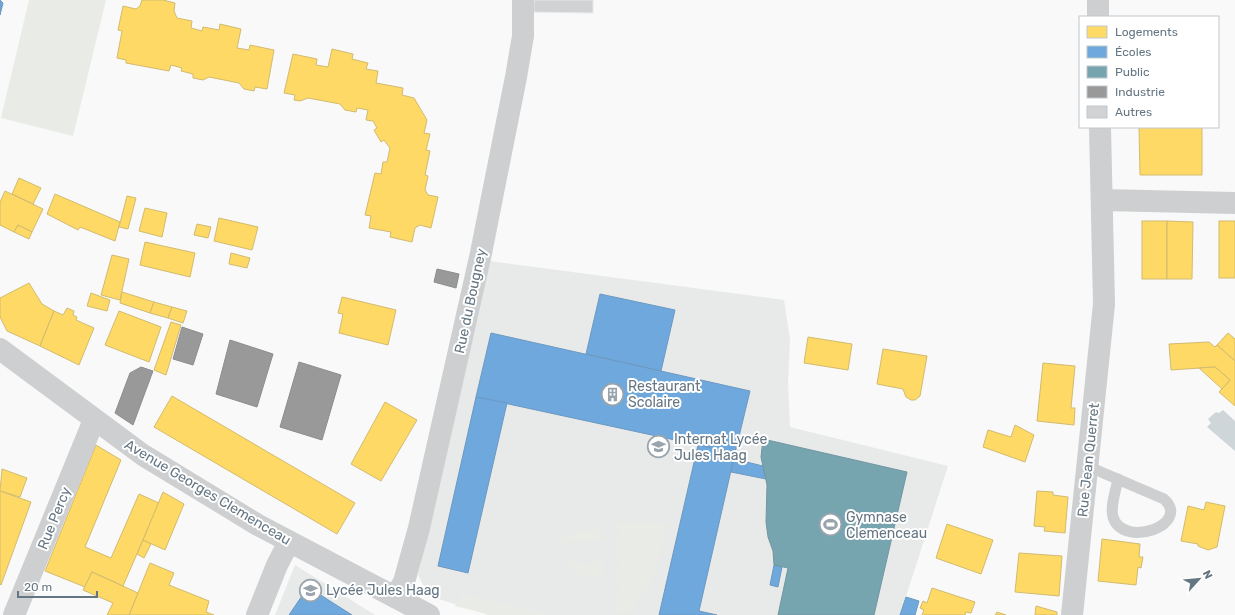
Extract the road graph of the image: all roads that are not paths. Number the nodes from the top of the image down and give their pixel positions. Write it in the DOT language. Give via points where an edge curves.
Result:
graph roads {
  1 [pos="523,0"];
  2 [pos="1098,0"];
  3 [pos="1098,16"];
  4 [pos="1100,128"];
  5 [pos="1102,200"];
  6 [pos="1235,202"];
  7 [pos="0,349"];
  8 [pos="94,420"];
  9 [pos="1087,466"];
  10 [pos="1118,479"];
  11 [pos="289,542"];
  12 [pos="395,597"];
  13 [pos="14,615"];
  14 [pos="257,615"];
  15 [pos="429,615"];
  16 [pos="1072,615"];
  1 -- 12 [label="street, Rue du Bougney" via="523,36 480,253 419,528 404,582"];
  2 -- 3 [label="street"];
  4 -- 5 [label="street, Rue Jean Querret"];
  5 -- 6 [label="street"];
  5 -- 9 [label="street, Rue Jean Querret" via="1104,304"];
  7 -- 8 [label="street, Avenue Georges Clemenceau"];
  8 -- 11 [label="street, Avenue Georges Clemenceau" via="143,455"];
  8 -- 13 [label="street, Rue Percy"];
  9 -- 10 [label="lane"];
  9 -- 16 [label="street, Rue Jean Querret"];
  10 -- 10 [label="lane" via="1164,499 1170,505 1168,520 1160,527 1135,533 1118,526 1113,516"];
  11 -- 12 [label="street, Avenue Georges Clemenceau"];
  11 -- 14 [label="street"];
  12 -- 15 [label="street, Avenue Georges Clemenceau"];
}
